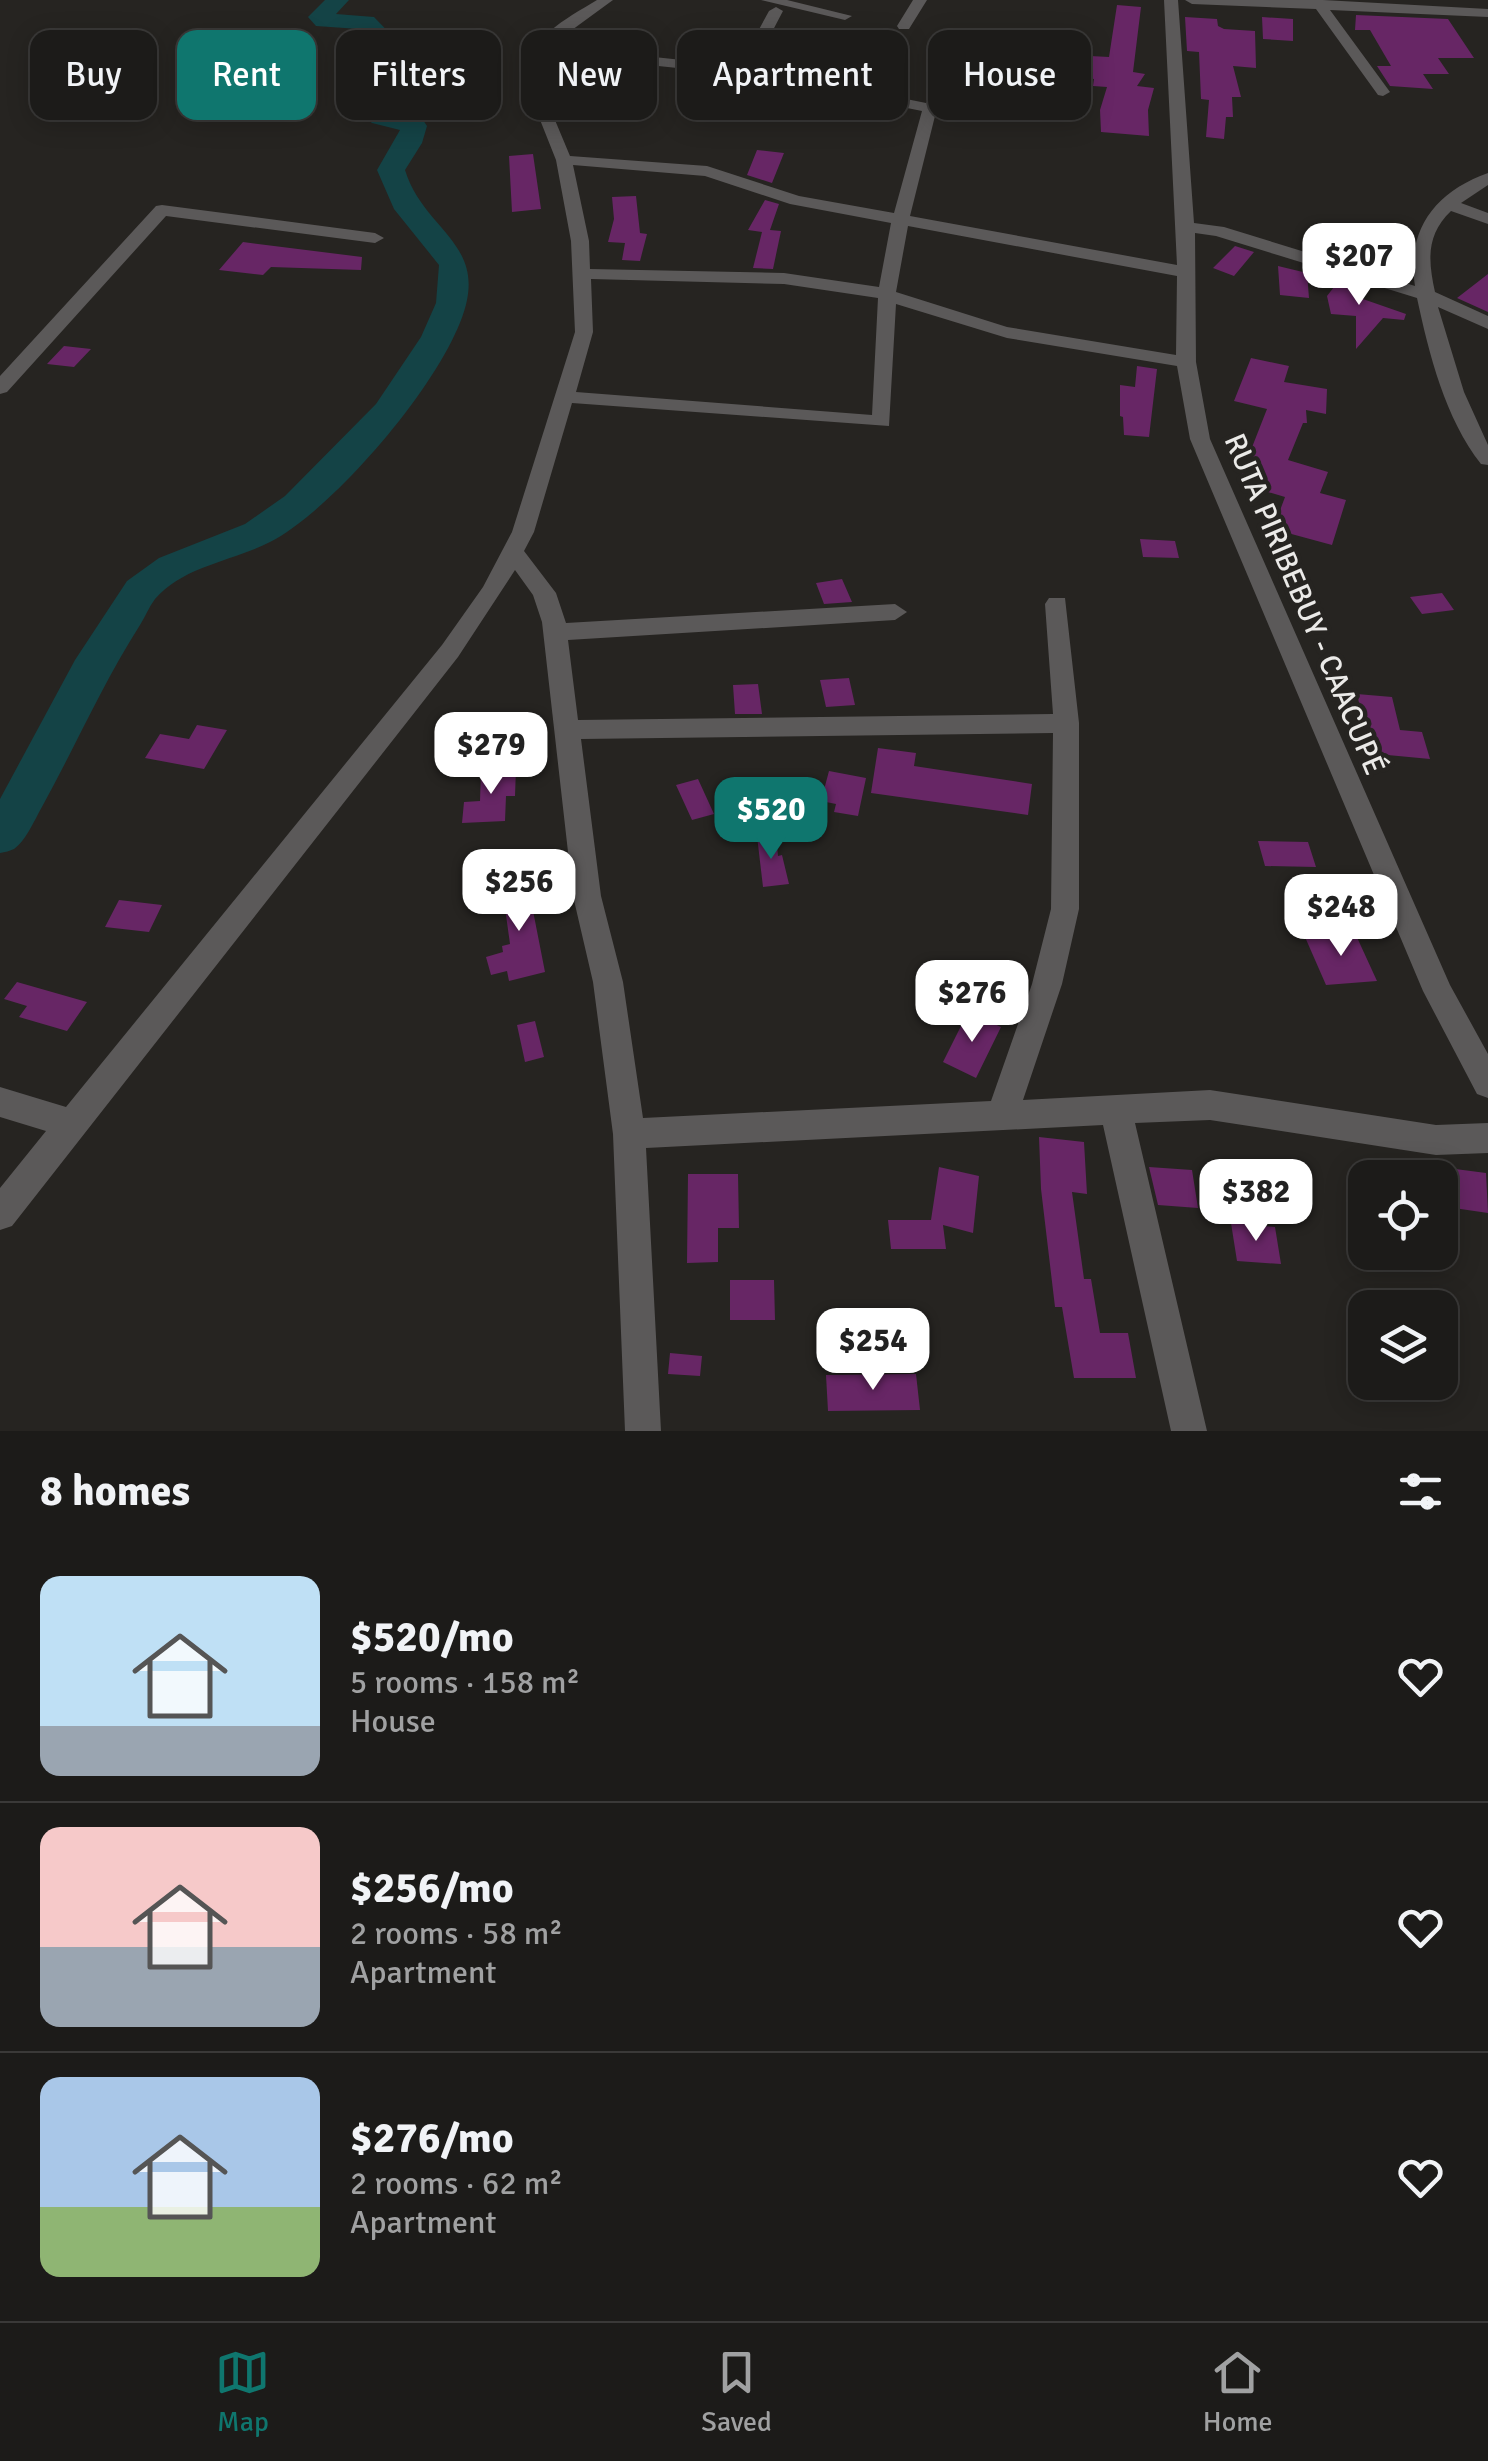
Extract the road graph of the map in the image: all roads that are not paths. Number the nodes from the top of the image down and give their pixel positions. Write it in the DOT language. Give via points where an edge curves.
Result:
graph roads {
  1 [pos="606,0"];
  2 [pos="920,0"];
  3 [pos="1171,0"];
  4 [pos="1192,0"];
  5 [pos="1464,0"];
  6 [pos="1318,4"];
  7 [pos="772,6"];
  8 [pos="1481,13"];
  9 [pos="845,16"];
  10 [pos="904,26"];
  11 [pos="564,30"];
  12 [pos="762,30"];
  13 [pos="1383,92"];
  14 [pos="928,116"];
  15 [pos="547,120"];
  16 [pos="564,160"];
  17 [pos="1488,178"];
  18 [pos="1449,204"];
  19 [pos="1488,219"];
  20 [pos="900,221"];
  21 [pos="1186,228"];
  22 [pos="375,238"];
  23 [pos="1186,272"];
  24 [pos="583,274"];
  25 [pos="887,294"];
  26 [pos="1424,294"];
  27 [pos="1488,324"];
  28 [pos="1186,362"];
  29 [pos="0,388"];
  30 [pos="566,397"];
  31 [pos="1488,459"];
  32 [pos="513,552"];
  33 [pos="1057,604"];
  34 [pos="894,612"];
  35 [pos="555,632"];
  36 [pos="1066,724"];
  37 [pos="566,730"];
  38 [pos="1488,1084"];
  39 [pos="0,1102"];
  40 [pos="1115,1107"];
  41 [pos="1004,1113"];
  42 [pos="72,1124"];
  43 [pos="629,1134"];
  44 [pos="1488,1138"];
  45 [pos="0,1214"];
  46 [pos="643,1431"];
  47 [pos="1189,1431"];
  1 -- 11 [label="street"];
  2 -- 10 [label="street"];
  3 -- 21 [label="street, RUTA PIRIBEBUY - CAACUPÉ"];
  4 -- 6 [label="street"];
  5 -- 8 [label="street"];
  6 -- 8 [label="street"];
  6 -- 13 [label="street"];
  7 -- 9 [label="street"];
  7 -- 12 [label="street"];
  14 -- 20 [label="street"];
  15 -- 16 [label="street"];
  16 -- 20 [label="street" via="707,171 796,200"];
  16 -- 24 [label="street"];
  17 -- 18 [label="street"];
  18 -- 19 [label="street"];
  18 -- 26 [label="street" via="1424,233"];
  20 -- 23 [label="street"];
  20 -- 25 [label="street"];
  21 -- 23 [label="street, RUTA PIRIBEBUY - CAACUPÉ"];
  21 -- 26 [label="street"];
  22 -- 29 [label="street" via="162,210"];
  23 -- 28 [label="street, RUTA PIRIBEBUY - CAACUPÉ"];
  24 -- 25 [label="street" via="770,278"];
  24 -- 30 [label="street" via="584,332"];
  25 -- 28 [label="street" via="980,326"];
  25 -- 30 [label="street" via="882,422"];
  26 -- 27 [label="street"];
  26 -- 31 [label="street" via="1471,436"];
  28 -- 38 [label="street, RUTA PIRIBEBUY - CAACUPÉ" via="1200,440 1229,513 1438,992"];
  30 -- 32 [label="street"];
  32 -- 35 [label="street" via="544,593"];
  32 -- 42 [label="street" via="450,651"];
  33 -- 36 [label="street"];
  34 -- 35 [label="street"];
  35 -- 37 [label="street"];
  36 -- 37 [label="street"];
  36 -- 41 [label="street" via="1065,909"];
  37 -- 43 [label="street"];
  39 -- 42 [label="street"];
  40 -- 41 [label="street"];
  40 -- 44 [label="street" via="1210,1105 1436,1140"];
  40 -- 47 [label="street"];
  41 -- 43 [label="street"];
  42 -- 45 [label="street"];
  43 -- 46 [label="street"];
}
